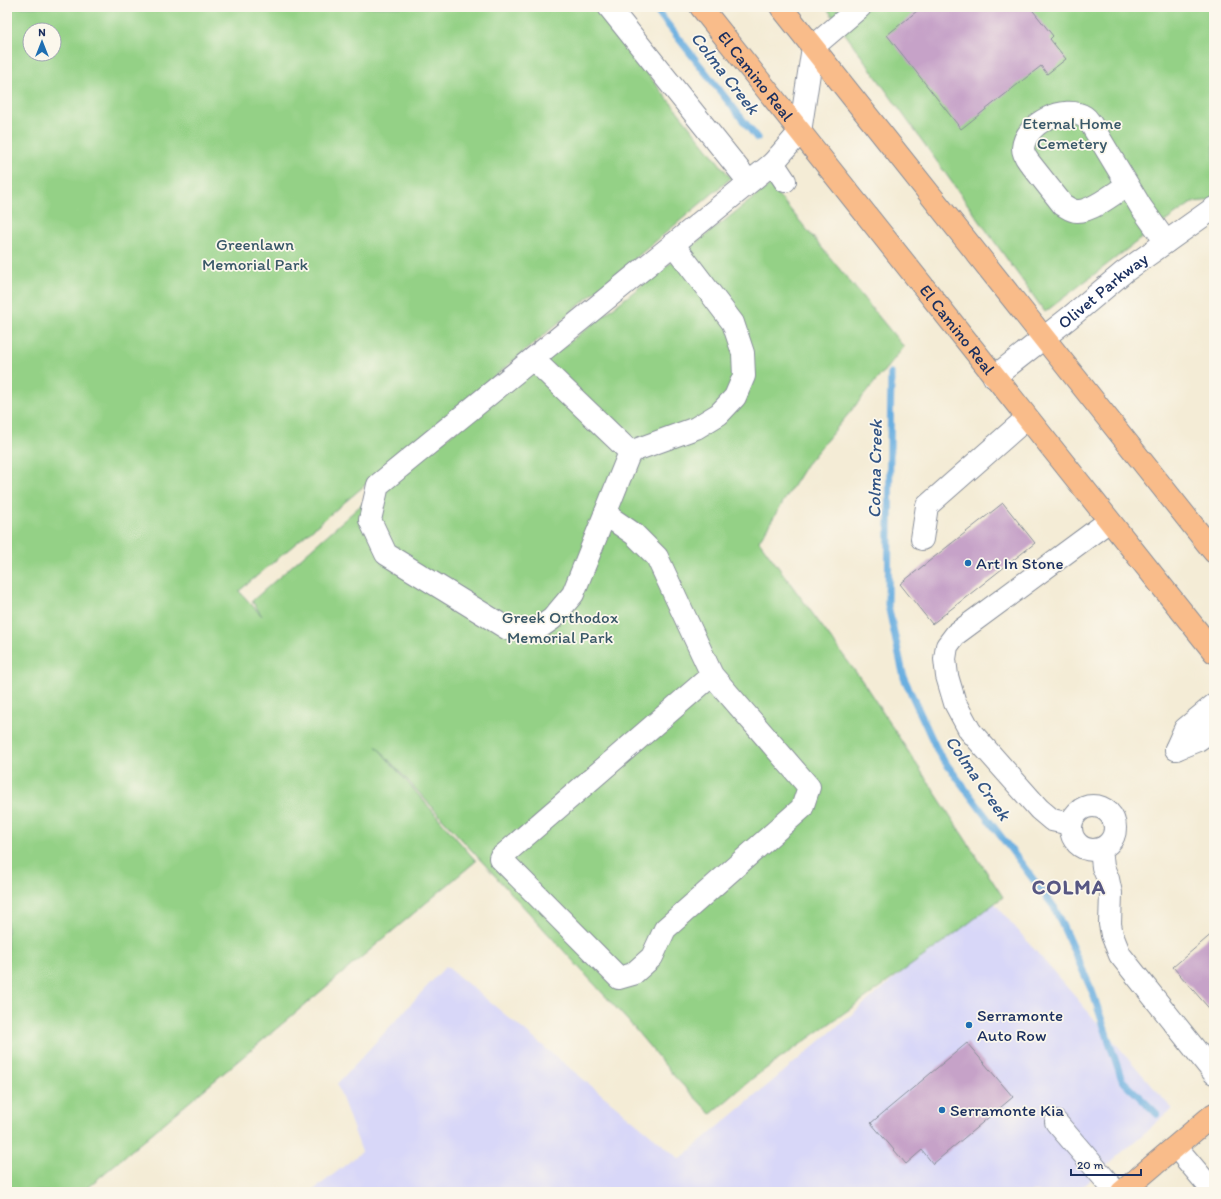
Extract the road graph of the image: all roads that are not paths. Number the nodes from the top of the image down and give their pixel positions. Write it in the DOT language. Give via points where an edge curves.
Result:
graph roads {
  1 [pos="609,7"];
  2 [pos="701,7"];
  3 [pos="781,7"];
  4 [pos="860,7"];
  5 [pos="813,47"];
  6 [pos="800,132"];
  7 [pos="773,163"];
  8 [pos="785,181"];
  9 [pos="749,182"];
  10 [pos="1127,185"];
  11 [pos="1214,208"];
  12 [pos="1166,242"];
  13 [pos="673,244"];
  14 [pos="1044,338"];
  15 [pos="533,359"];
  16 [pos="994,377"];
  17 [pos="1027,418"];
  18 [pos="630,452"];
  19 [pos="605,514"];
  20 [pos="1109,521"];
  21 [pos="922,539"];
  22 [pos="1214,552"];
  23 [pos="1214,652"];
  24 [pos="712,675"];
  25 [pos="1214,705"];
  26 [pos="1214,729"];
  27 [pos="1070,824"];
  28 [pos="1101,849"];
  29 [pos="1214,1073"];
  30 [pos="1214,1114"];
  31 [pos="1056,1122"];
  32 [pos="1176,1147"];
  33 [pos="1116,1192"];
  34 [pos="1122,1192"];
  35 [pos="1214,1192"];
  1 -- 9 [label="street"];
  2 -- 6 [label="main road, El Camino Real"];
  3 -- 5 [label="main road"];
  4 -- 5 [label="street"];
  5 -- 6 [label="street"];
  5 -- 14 [label="main road"];
  6 -- 7 [label="street"];
  6 -- 16 [label="main road, El Camino Real"];
  7 -- 8 [label="street"];
  7 -- 9 [label="street"];
  9 -- 13 [label="street"];
  10 -- 10 [label="street" via="1091,124 1078,114 1058,114 1040,123 1026,137 1024,155 1063,205 1070,209 1078,211 1090,208"];
  10 -- 12 [label="street"];
  11 -- 12 [label="street, Olivet Parkway"];
  12 -- 14 [label="street, Olivet Parkway" via="1124,272"];
  13 -- 15 [label="street"];
  13 -- 18 [label="street" via="733,323 743,352 744,376 736,396 719,414 696,428"];
  14 -- 16 [label="street, Olivet Parkway"];
  14 -- 22 [label="main road"];
  15 -- 18 [label="street"];
  15 -- 19 [label="street" via="378,485 370,520 386,554 508,629 536,630 552,619 573,594"];
  16 -- 17 [label="main road, El Camino Real"];
  17 -- 20 [label="main road, El Camino Real"];
  17 -- 21 [label="street" via="927,506"];
  18 -- 19 [label="street"];
  19 -- 24 [label="street" via="634,534 658,557"];
  20 -- 23 [label="main road, El Camino Real"];
  20 -- 27 [label="street" via="956,634 948,646 945,659 955,703 970,731 1039,809 1052,820"];
  24 -- 24 [label="street" via="808,787 802,808 665,929 652,957 633,974 619,978 500,858"];
  25 -- 26 [label="street" via="1186,729 1176,748 1198,740"];
  27 -- 28 [label="street" via="1075,842 1082,848"];
  27 -- 28 [label="street" via="1080,809 1098,806 1107,810 1113,818 1114,836 1109,844"];
  28 -- 29 [label="street" via="1111,893 1110,924 1120,955"];
  30 -- 32 [label="main road"];
  31 -- 33 [label="street"];
  32 -- 34 [label="main road"];
  32 -- 35 [label="street"];
}
